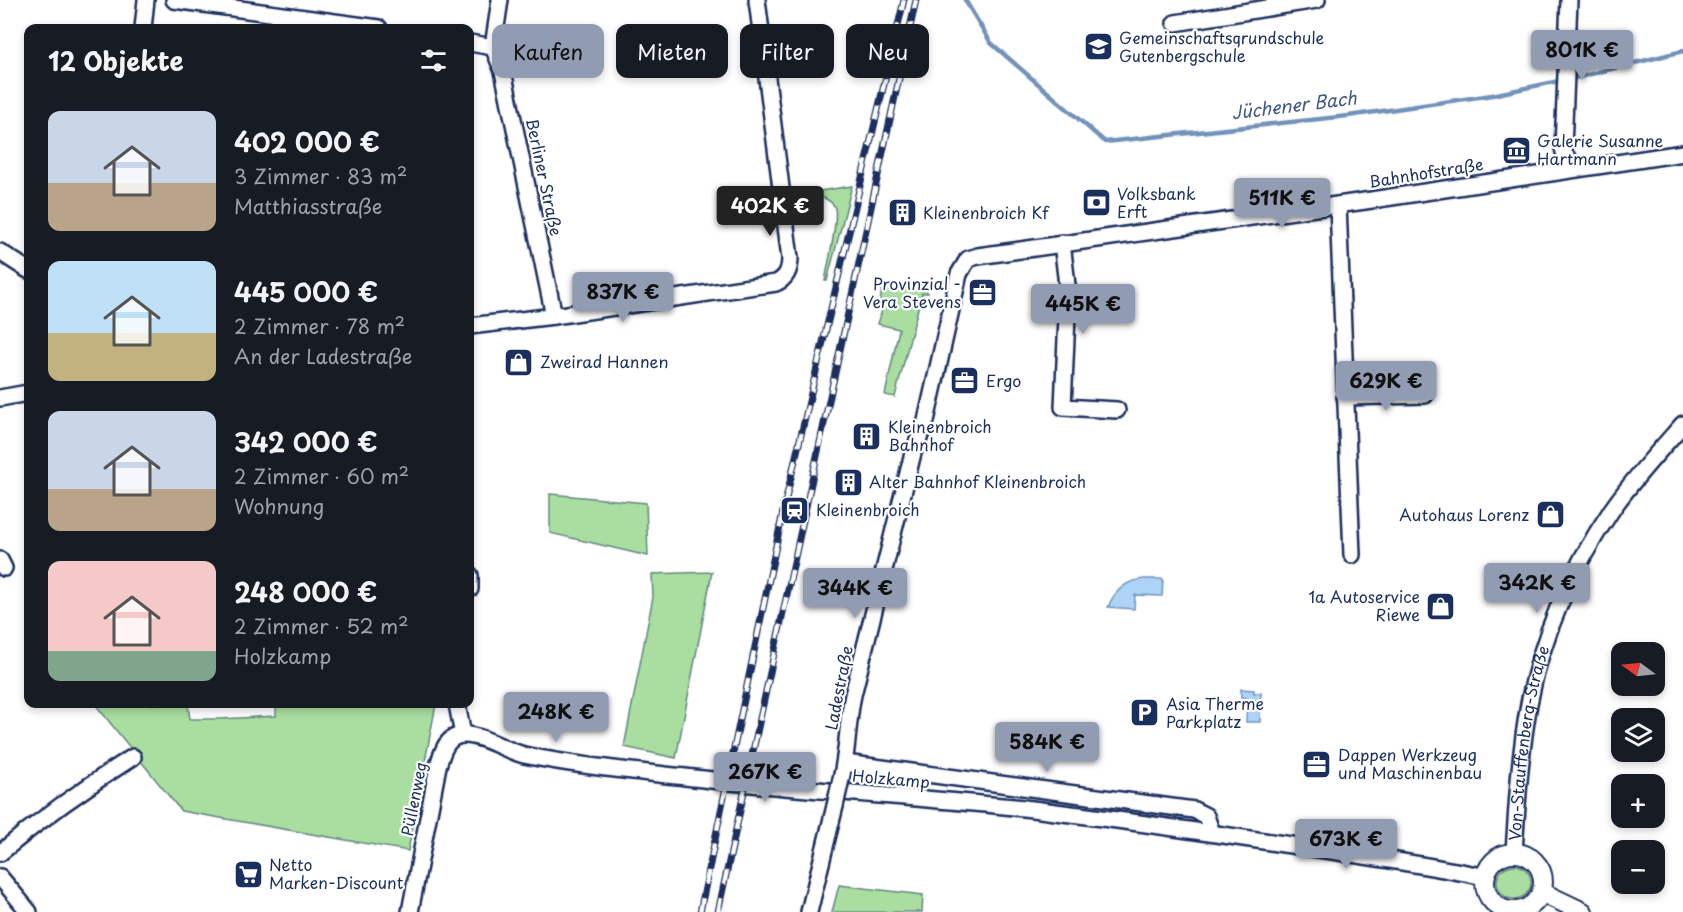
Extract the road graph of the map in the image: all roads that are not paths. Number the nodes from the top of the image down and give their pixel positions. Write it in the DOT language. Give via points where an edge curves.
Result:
graph roads {
  1 [pos="147,0"];
  2 [pos="174,0"];
  3 [pos="500,0"];
  4 [pos="757,0"];
  5 [pos="1317,0"];
  6 [pos="1569,0"];
  7 [pos="281,21"];
  8 [pos="1175,23"];
  9 [pos="144,24"];
  10 [pos="323,24"];
  11 [pos="496,24"];
  12 [pos="474,44"];
  13 [pos="492,47"];
  14 [pos="504,78"];
  15 [pos="1683,153"];
  16 [pos="1583,168"];
  17 [pos="1338,205"];
  18 [pos="1062,243"];
  19 [pos="0,252"];
  20 [pos="964,264"];
  21 [pos="24,267"];
  22 [pos="554,316"];
  23 [pos="474,326"];
  24 [pos="24,394"];
  25 [pos="1425,395"];
  26 [pos="1345,397"];
  27 [pos="0,398"];
  28 [pos="1117,410"];
  29 [pos="1683,424"];
  30 [pos="1352,555"];
  31 [pos="458,708"];
  32 [pos="463,735"];
  33 [pos="133,757"];
  34 [pos="845,763"];
  35 [pos="1212,833"];
  36 [pos="0,853"];
  37 [pos="1514,853"];
  38 [pos="1486,876"];
  39 [pos="0,877"];
  40 [pos="1541,892"];
  41 [pos="1514,911"];
  42 [pos="29,912"];
  43 [pos="410,912"];
  44 [pos="809,912"];
  45 [pos="1583,912"];
  1 -- 9 [label="street"];
  2 -- 7 [label="street"];
  3 -- 11 [label="street"];
  4 -- 22 [label="street" via="790,258 786,276 771,284"];
  5 -- 8 [label="street"];
  6 -- 16 [label="street" via="1563,153"];
  7 -- 10 [label="street"];
  12 -- 13 [label="street"];
  14 -- 22 [label="street, Berliner Straße"];
  15 -- 16 [label="street, Bahnhofstraße"];
  16 -- 17 [label="street, Bahnhofstraße"];
  17 -- 18 [label="street, Bahnhofstraße"];
  17 -- 26 [label="street"];
  18 -- 20 [label="street, Bahnhofstraße" via="974,257"];
  18 -- 28 [label="street" via="1068,293 1063,407"];
  19 -- 21 [label="street"];
  20 -- 34 [label="street, Ladestraße" via="853,695"];
  22 -- 23 [label="street"];
  24 -- 27 [label="street"];
  25 -- 26 [label="street"];
  26 -- 30 [label="street"];
  29 -- 37 [label="street, Von-Stauffenberg-Straße" via="1602,525 1551,623 1527,711"];
  31 -- 32 [label="street"];
  32 -- 35 [label="street, Holzkamp" via="528,755 649,773 1017,808"];
  32 -- 43 [label="street, Püllenweg" via="453,738 442,751"];
  33 -- 36 [label="street" via="69,799"];
  34 -- 35 [label="street, Holzkamp" via="1194,810 1206,816"];
  34 -- 44 [label="street, Ladestraße, bridge"];
  35 -- 38 [label="street, Holzkamp"];
  37 -- 38 [label="street" via="1499,857"];
  37 -- 40 [label="street" via="1538,866 1542,874"];
  38 -- 41 [label="street" via="1491,900"];
  39 -- 42 [label="street"];
  40 -- 41 [label="street" via="1530,906"];
  40 -- 45 [label="street"];
}
